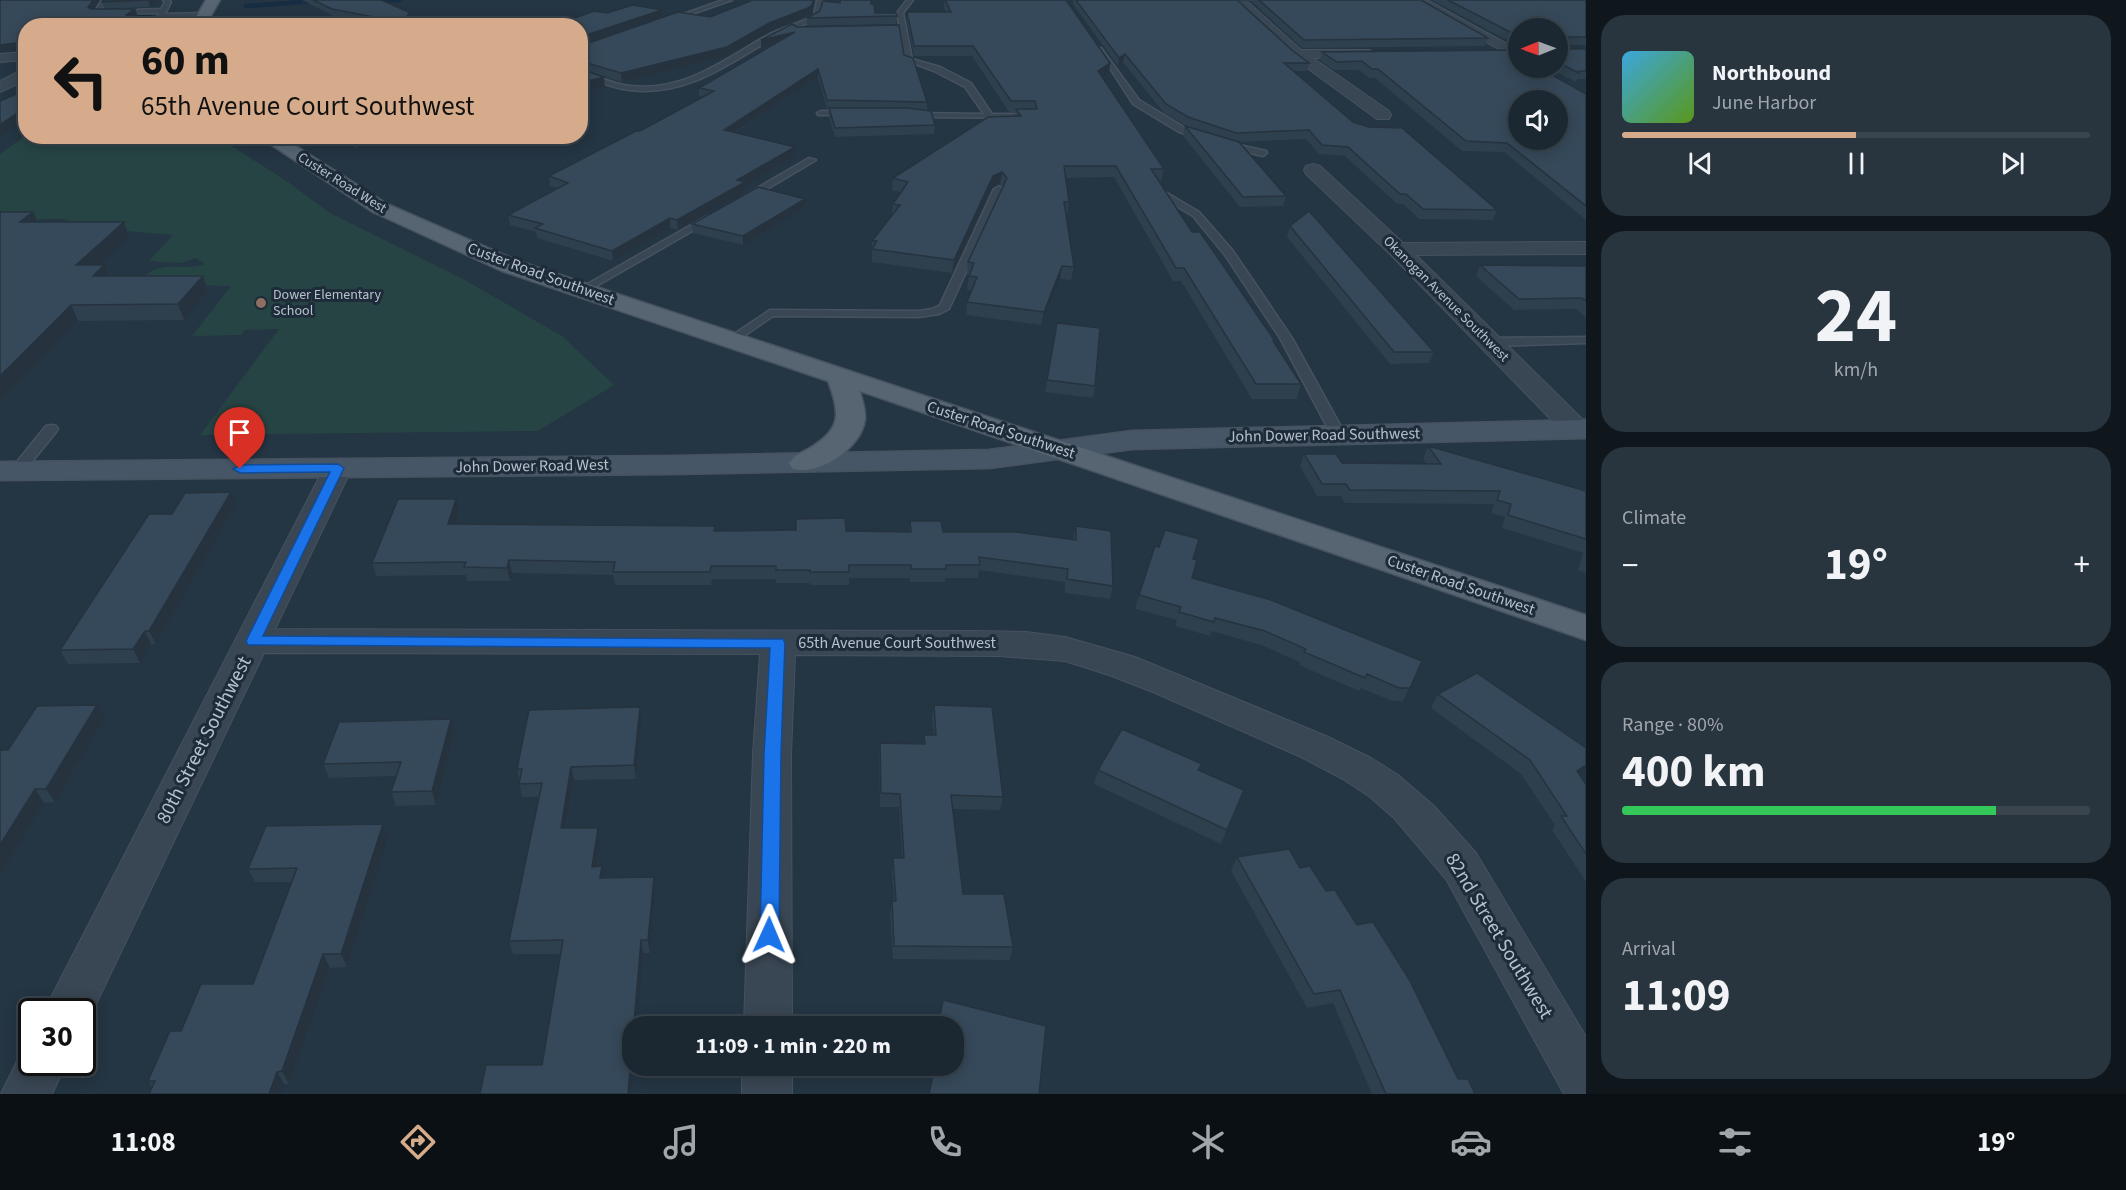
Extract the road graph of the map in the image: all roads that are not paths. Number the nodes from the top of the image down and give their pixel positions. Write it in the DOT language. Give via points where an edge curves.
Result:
graph roads {
  1 [pos="105,0"];
  2 [pos="213,0"];
  3 [pos="729,0"];
  4 [pos="820,0"];
  5 [pos="910,0"];
  6 [pos="1417,0"];
  7 [pos="170,1"];
  8 [pos="1244,6"];
  9 [pos="163,11"];
  10 [pos="182,18"];
  11 [pos="202,18"];
  12 [pos="658,24"];
  13 [pos="890,28"];
  14 [pos="902,28"];
  15 [pos="784,30"];
  16 [pos="807,30"];
  17 [pos="1096,46"];
  18 [pos="1508,49"];
  19 [pos="1475,52"];
  20 [pos="1380,53"];
  21 [pos="1508,53"];
  22 [pos="1297,54"];
  23 [pos="18,57"];
  24 [pos="0,58"];
  25 [pos="18,76"];
  26 [pos="588,76"];
  27 [pos="18,79"];
  28 [pos="0,80"];
  29 [pos="0,87"];
  30 [pos="821,113"];
  31 [pos="853,113"];
  32 [pos="907,113"];
  33 [pos="1383,115"];
  34 [pos="1031,116"];
  35 [pos="990,117"];
  36 [pos="279,144"];
  37 [pos="1263,153"];
  38 [pos="812,160"];
  39 [pos="1313,170"];
  40 [pos="999,189"];
  41 [pos="1164,195"];
  42 [pos="738,202"];
  43 [pos="717,213"];
  44 [pos="418,226"];
  45 [pos="1586,248"];
  46 [pos="1398,249"];
  47 [pos="582,290"];
  48 [pos="731,340"];
  49 [pos="1586,340"];
  50 [pos="1490,342"];
  51 [pos="840,376"];
  52 [pos="51,429"];
  53 [pos="1582,430"];
  54 [pos="1338,434"];
  55 [pos="1062,450"];
  56 [pos="804,463"];
  57 [pos="338,468"];
  58 [pos="8,471"];
  59 [pos="1586,628"];
  60 [pos="253,641"];
  61 [pos="778,643"];
  62 [pos="1399,799"];
  63 [pos="74,998"];
  64 [pos="768,1016"];
  65 [pos="35,1076"];
  66 [pos="767,1076"];
  67 [pos="1586,1084"];
  68 [pos="26,1094"];
  69 [pos="767,1094"];
  1 -- 9 [label="lane" via="95,13"];
  2 -- 11 [label="main road"];
  3 -- 12 [label="lane"];
  4 -- 15 [label="lane" via="817,16"];
  5 -- 14 [label="lane" via="900,13"];
  6 -- 18 [label="street"];
  7 -- 9 [label="lane"];
  8 -- 22 [label="street"];
  9 -- 10 [label="lane" via="163,16"];
  13 -- 14 [label="lane"];
  14 -- 35 [label="lane" via="909,60 968,85"];
  15 -- 16 [label="lane"];
  15 -- 26 [label="lane" via="691,83 668,88 627,88"];
  17 -- 37 [label="lane" via="1136,102 1182,130"];
  19 -- 21 [label="street"];
  20 -- 22 [label="street"];
  22 -- 33 [label="street"];
  23 -- 24 [label="street"];
  25 -- 28 [label="street"];
  27 -- 29 [label="street"];
  30 -- 31 [label="lane"];
  32 -- 35 [label="lane"];
  34 -- 35 [label="lane"];
  36 -- 44 [label="main road, Custer Road West" via="380,208"];
  38 -- 42 [label="lane"];
  39 -- 46 [label="street, Okanogan Avenue Southwest"];
  40 -- 48 [label="lane" via="945,307 919,314 770,313"];
  41 -- 54 [label="lane" via="1196,214 1229,253 1286,338"];
  43 -- 47 [label="lane"];
  44 -- 47 [label="main road, Custer Road Southwest" via="510,266"];
  45 -- 46 [label="street"];
  46 -- 50 [label="street, Okanogan Avenue Southwest"];
  47 -- 48 [label="main road, Custer Road Southwest"];
  48 -- 51 [label="main road, Custer Road Southwest"];
  49 -- 50 [label="lane"];
  50 -- 53 [label="street, Okanogan Avenue Southwest"];
  51 -- 55 [label="main road, Custer Road Southwest"];
  51 -- 56 [label="main road" via="852,416 849,430 834,447"];
  52 -- 58 [label="lane"];
  53 -- 54 [label="street, John Dower Road Southwest"];
  54 -- 55 [label="street, John Dower Road Southwest" via="1132,440"];
  55 -- 56 [label="street, John Dower Road West" via="989,459"];
  55 -- 59 [label="main road, Custer Road Southwest"];
  56 -- 57 [label="street, John Dower Road West"];
  57 -- 58 [label="street, John Dower Road West"];
  57 -- 60 [label="street, 80th Street Southwest"];
  60 -- 61 [label="street, 65th Avenue Court Southwest"];
  60 -- 63 [label="street, 80th Street Southwest"];
  61 -- 62 [label="street, 65th Avenue Court Southwest" via="984,643 1040,645 1078,652 1172,685 1319,749 1372,777"];
  61 -- 64 [label="street" via="772,754"];
  62 -- 67 [label="street, 82nd Street Southwest" via="1438,835 1461,866"];
  65 -- 68 [label="street"];
  66 -- 69 [label="street"];
}
